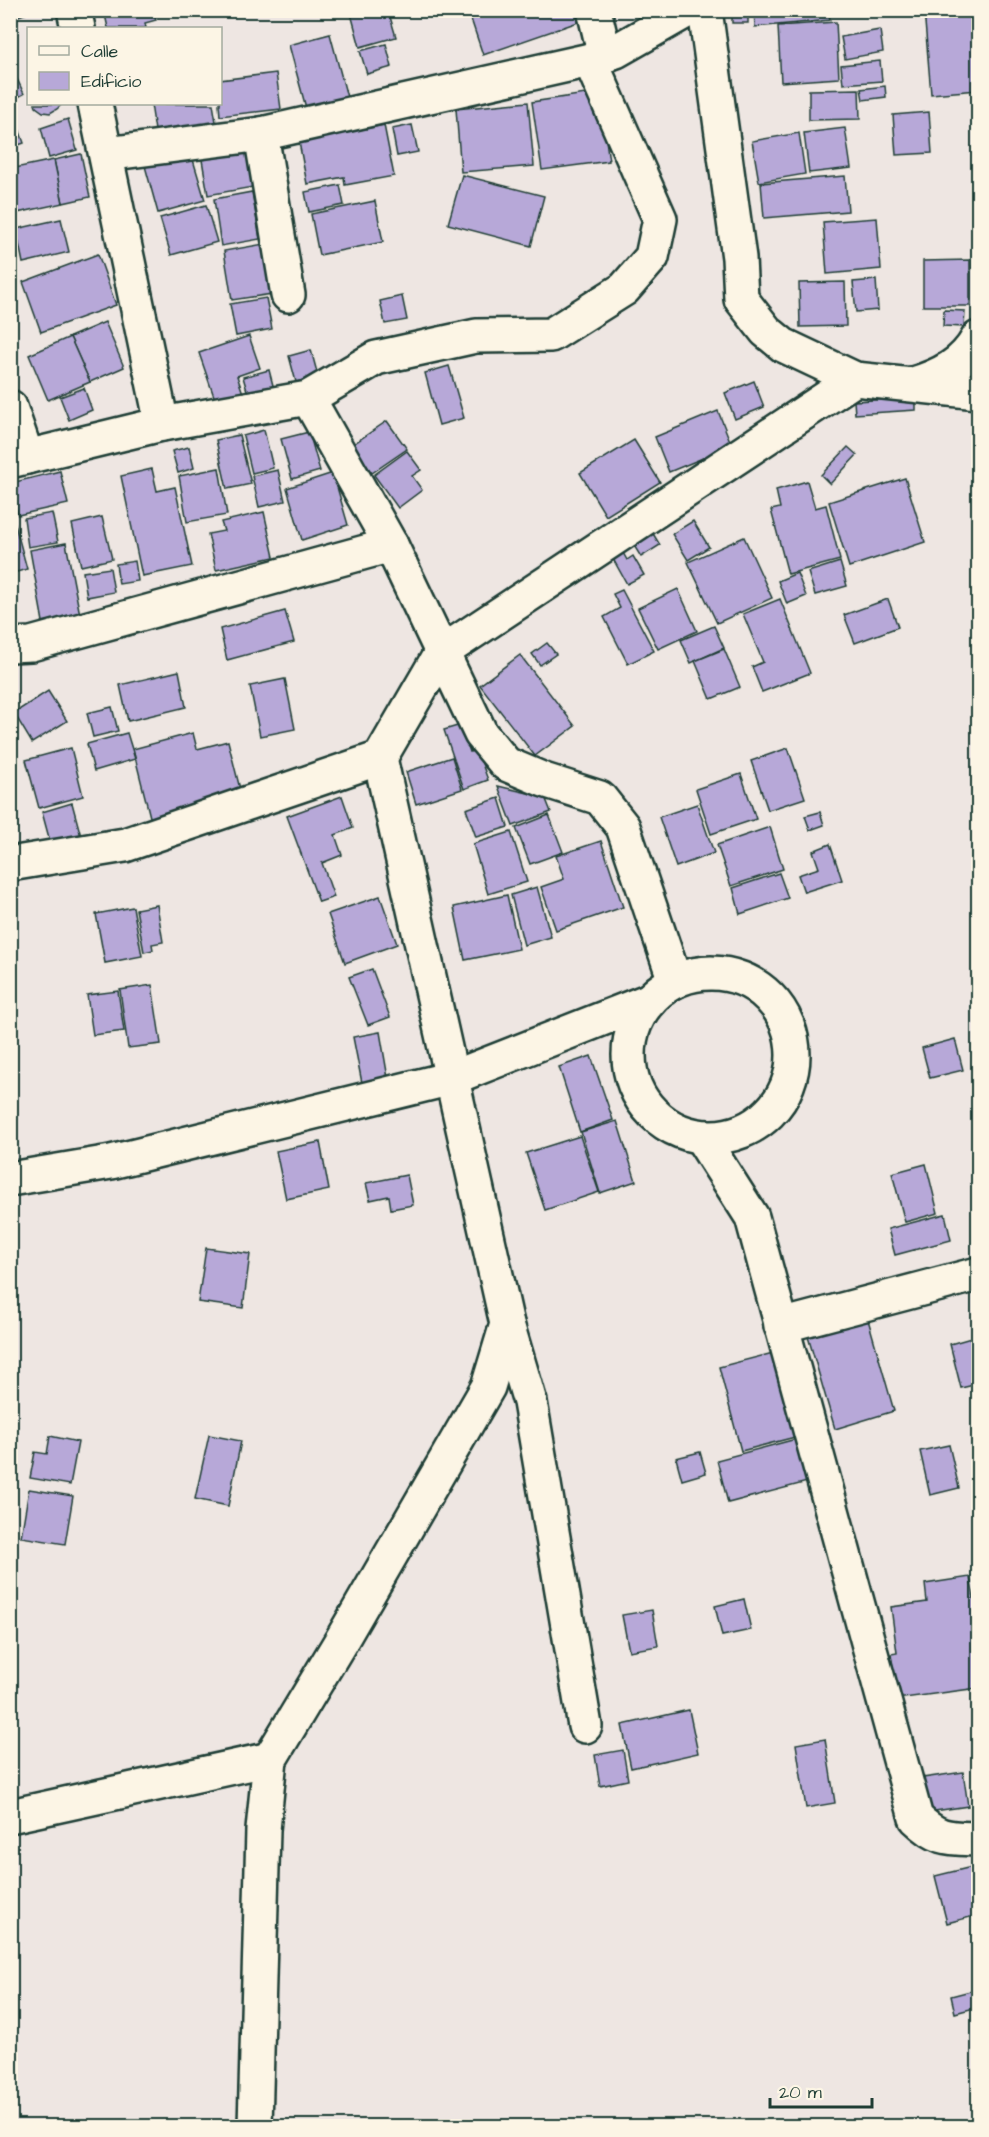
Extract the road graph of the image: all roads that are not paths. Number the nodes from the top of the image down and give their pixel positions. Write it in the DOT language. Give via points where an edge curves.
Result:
graph roads {
  1 [pos="74,10"];
  2 [pos="594,10"];
  3 [pos="705,10"];
  4 [pos="678,16"];
  5 [pos="78,27"];
  6 [pos="604,56"];
  7 [pos="95,105"];
  8 [pos="261,134"];
  9 [pos="106,154"];
  10 [pos="288,295"];
  11 [pos="978,338"];
  12 [pos="855,379"];
  13 [pos="912,384"];
  14 [pos="978,392"];
  15 [pos="308,398"];
  16 [pos="10,407"];
  17 [pos="162,424"];
  18 [pos="19,459"];
  19 [pos="391,545"];
  20 [pos="10,645"];
  21 [pos="441,653"];
  22 [pos="380,759"];
  23 [pos="10,864"];
  24 [pos="654,920"];
  25 [pos="733,975"];
  26 [pos="675,981"];
  27 [pos="650,1000"];
  28 [pos="452,1078"];
  29 [pos="701,1137"];
  30 [pos="10,1179"];
  31 [pos="978,1274"];
  32 [pos="507,1324"];
  33 [pos="781,1326"];
  34 [pos="585,1726"];
  35 [pos="270,1759"];
  36 [pos="10,1815"];
  37 [pos="978,1839"];
  38 [pos="255,2127"];
  1 -- 5 [label="street"];
  2 -- 6 [label="street"];
  3 -- 12 [label="street" via="739,258 741,299 766,331 783,345"];
  4 -- 6 [label="street"];
  6 -- 8 [label="street"];
  6 -- 15 [label="street" via="660,219 651,257 624,289 551,335 476,336 376,358"];
  7 -- 9 [label="street"];
  8 -- 9 [label="street"];
  8 -- 10 [label="street"];
  9 -- 17 [label="street"];
  11 -- 13 [label="street" via="971,351 938,376"];
  12 -- 13 [label="street"];
  12 -- 21 [label="street"];
  13 -- 14 [label="street"];
  15 -- 17 [label="street"];
  15 -- 19 [label="street"];
  16 -- 18 [label="street"];
  17 -- 18 [label="street"];
  19 -- 20 [label="street" via="31,644"];
  19 -- 21 [label="street"];
  21 -- 22 [label="street"];
  21 -- 24 [label="street" via="481,734 506,764 600,798 623,827"];
  22 -- 23 [label="street" via="125,845"];
  22 -- 28 [label="street"];
  24 -- 25 [label="street" via="681,953"];
  24 -- 26 [label="street"];
  25 -- 26 [label="street" via="694,974"];
  25 -- 29 [label="street" via="752,982 781,1010 790,1027 793,1067 778,1104 764,1118 729,1136"];
  26 -- 27 [label="street"];
  27 -- 28 [label="street"];
  27 -- 29 [label="street" via="634,1024 629,1043 628,1063 633,1082 654,1115 670,1127"];
  28 -- 30 [label="street" via="111,1162"];
  28 -- 32 [label="street"];
  29 -- 33 [label="street" via="752,1218"];
  31 -- 33 [label="street"];
  32 -- 34 [label="street" via="530,1402"];
  32 -- 35 [label="street" via="488,1387"];
  33 -- 37 [label="street" via="916,1818 944,1838"];
  35 -- 36 [label="street"];
  35 -- 38 [label="street" via="263,1830"];
}
